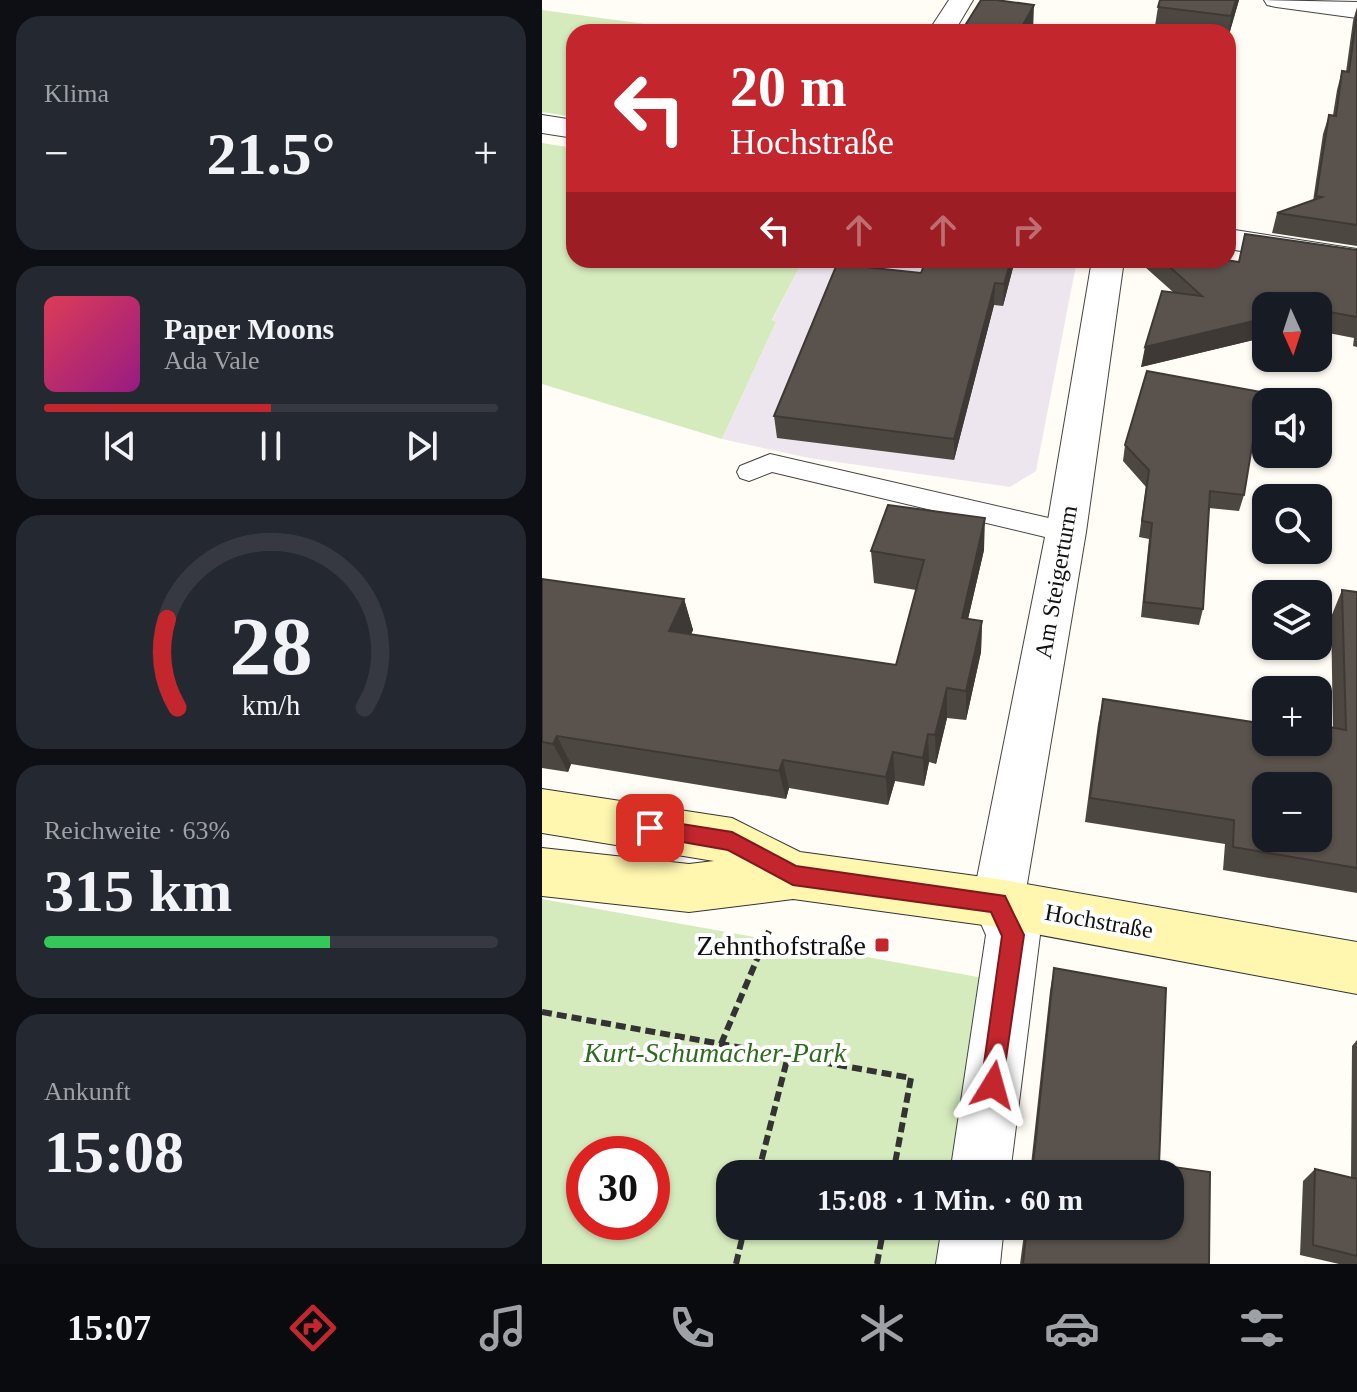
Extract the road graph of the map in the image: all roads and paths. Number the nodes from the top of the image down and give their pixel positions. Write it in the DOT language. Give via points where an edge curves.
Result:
graph roads {
  1 [pos="961,0"];
  2 [pos="1276,0"];
  3 [pos="1357,10"];
  4 [pos="946,24"];
  5 [pos="542,124"];
  6 [pos="566,128"];
  7 [pos="1236,240"];
  8 [pos="1357,259"];
  9 [pos="1107,268"];
  10 [pos="749,472"];
  11 [pos="1066,532"];
  12 [pos="542,811"];
  13 [pos="542,872"];
  14 [pos="793,875"];
  15 [pos="998,903"];
  16 [pos="1357,968"];
  17 [pos="542,1012"];
  18 [pos="721,1044"];
  19 [pos="788,1056"];
  20 [pos="762,1160"];
  21 [pos="896,1160"];
  22 [pos="982,1160"];
  23 [pos="742,1240"];
  24 [pos="881,1240"];
  25 [pos="971,1240"];
  26 [pos="736,1264"];
  27 [pos="877,1264"];
  28 [pos="968,1264"];
  1 -- 4 [label="street"];
  2 -- 3 [label="street"];
  5 -- 6 [label="street"];
  7 -- 8 [label="street"];
  9 -- 11 [label="street, Am Steigerturm"];
  10 -- 11 [label="lane" via="770,463"];
  11 -- 15 [label="street, Am Steigerturm"];
  12 -- 14 [label="street, Hochstraße" via="732,841"];
  13 -- 14 [label="street, Hochstraße" via="689,888"];
  14 -- 15 [label="street, Hochstraße"];
  14 -- 18 [label="path"];
  15 -- 16 [label="street, Hochstraße"];
  15 -- 22 [label="street" via="1013,935"];
  17 -- 18 [label="path"];
  18 -- 19 [label="path"];
  19 -- 20 [label="path"];
  19 -- 21 [label="path" via="911,1078"];
  23 -- 26 [label="path"];
  24 -- 27 [label="path"];
  25 -- 28 [label="street"];
}
